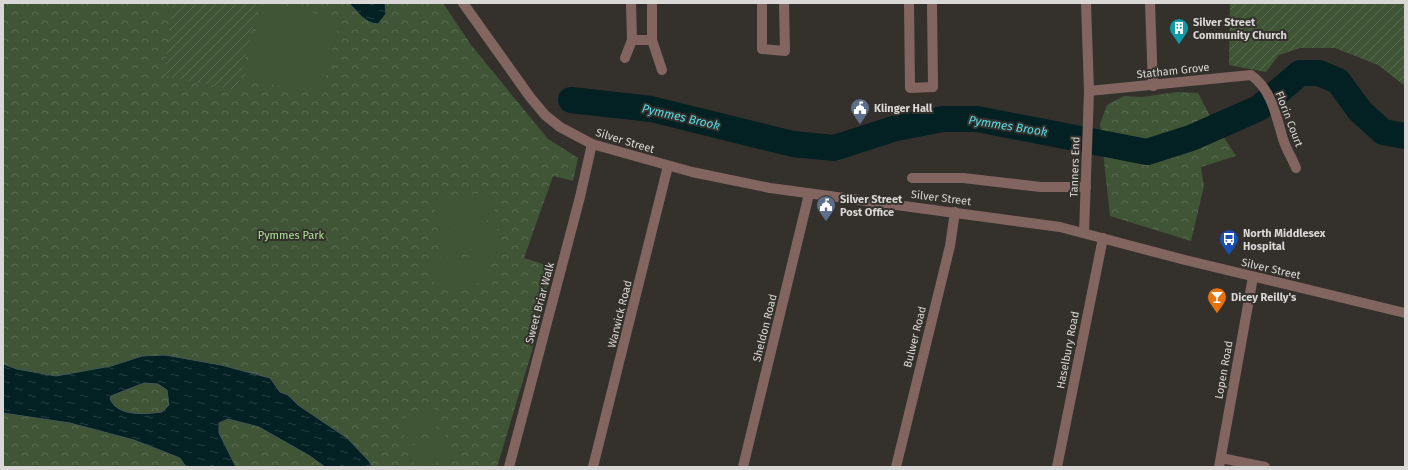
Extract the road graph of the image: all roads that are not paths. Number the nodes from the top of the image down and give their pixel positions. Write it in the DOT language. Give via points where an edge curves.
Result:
graph roads {
  1 [pos="463,3"];
  2 [pos="631,3"];
  3 [pos="652,3"];
  4 [pos="762,3"];
  5 [pos="784,3"];
  6 [pos="909,3"];
  7 [pos="932,3"];
  8 [pos="1086,3"];
  9 [pos="1150,3"];
  10 [pos="632,40"];
  11 [pos="652,40"];
  12 [pos="625,58"];
  13 [pos="662,70"];
  14 [pos="1258,80"];
  15 [pos="1152,86"];
  16 [pos="1089,92"];
  17 [pos="592,144"];
  18 [pos="668,166"];
  19 [pos="1296,168"];
  20 [pos="912,178"];
  21 [pos="1086,187"];
  22 [pos="809,194"];
  23 [pos="955,212"];
  24 [pos="1084,233"];
  25 [pos="1103,238"];
  26 [pos="1253,277"];
  27 [pos="1405,313"];
  28 [pos="1220,462"];
  29 [pos="509,467"];
  30 [pos="593,467"];
  31 [pos="743,467"];
  32 [pos="896,467"];
  33 [pos="1057,467"];
  34 [pos="1265,467"];
  1 -- 17 [label="street, Silver Street" via="545,115 560,128"];
  2 -- 10 [label="street"];
  3 -- 11 [label="street"];
  4 -- 5 [label="street" via="762,49 785,51"];
  6 -- 7 [label="street" via="910,88 933,88"];
  8 -- 16 [label="street, Tanners End"];
  9 -- 15 [label="street"];
  10 -- 11 [label="street"];
  10 -- 12 [label="street"];
  11 -- 13 [label="street"];
  14 -- 15 [label="street, Statham Grove" via="1251,75"];
  14 -- 19 [label="street, Florin Court" via="1269,96"];
  15 -- 16 [label="street, Statham Grove"];
  16 -- 21 [label="street, Tanners End"];
  17 -- 18 [label="street, Silver Street"];
  17 -- 29 [label="street, Sweet Briar Walk"];
  18 -- 22 [label="street, Silver Street"];
  18 -- 30 [label="street, Warwick Road"];
  20 -- 21 [label="street" via="963,178 1041,187"];
  21 -- 24 [label="street, Tanners End"];
  22 -- 23 [label="street, Silver Street"];
  22 -- 31 [label="street, Sheldon Road"];
  23 -- 24 [label="street, Silver Street" via="1038,222"];
  23 -- 32 [label="street, Bulwer Road" via="950,246"];
  24 -- 25 [label="street, Silver Street"];
  25 -- 26 [label="street, Silver Street"];
  25 -- 33 [label="street, Haselbury Road"];
  26 -- 27 [label="street, Silver Street"];
  26 -- 28 [label="street, Lopen Road"];
  28 -- 34 [label="street"];
}
